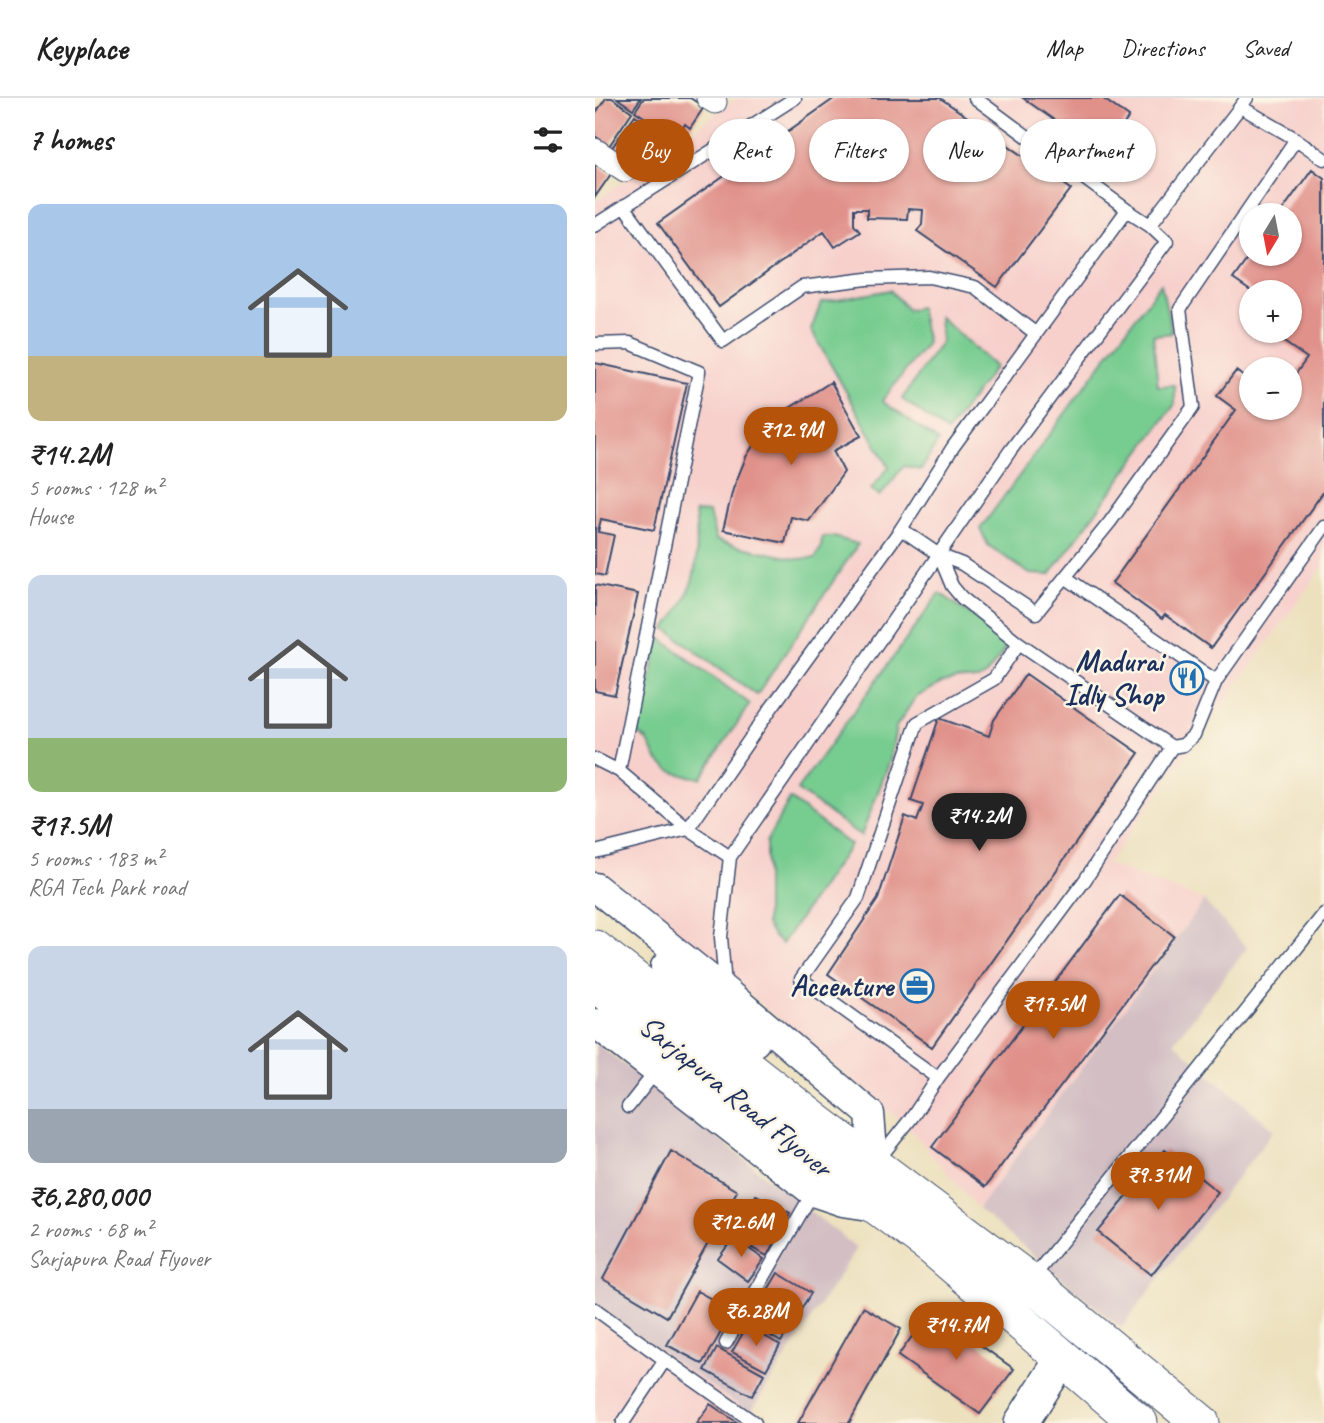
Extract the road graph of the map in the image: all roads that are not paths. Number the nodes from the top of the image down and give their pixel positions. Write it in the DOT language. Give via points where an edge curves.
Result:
graph roads {
  1 [pos="796,98"];
  2 [pos="975,98"];
  3 [pos="1244,102"];
  4 [pos="1296,139"];
  5 [pos="595,150"];
  6 [pos="1324,159"];
  7 [pos="616,164"];
  8 [pos="624,206"];
  9 [pos="1127,210"];
  10 [pos="595,225"];
  11 [pos="1150,225"];
  12 [pos="1035,333"];
  13 [pos="595,344"];
  14 [pos="1324,527"];
  15 [pos="901,529"];
  16 [pos="939,555"];
  17 [pos="1065,577"];
  18 [pos="1019,643"];
  19 [pos="1216,681"];
  20 [pos="1172,747"];
  21 [pos="595,759"];
  22 [pos="619,771"];
  23 [pos="688,829"];
  24 [pos="595,852"];
  25 [pos="730,857"];
  26 [pos="595,887"];
  27 [pos="595,910"];
  28 [pos="1324,914"];
  29 [pos="595,949"];
  30 [pos="595,983"];
  31 [pos="720,1000"];
  32 [pos="595,1023"];
  33 [pos="657,1070"];
  34 [pos="938,1078"];
  35 [pos="628,1107"];
  36 [pos="867,1159"];
  37 [pos="814,1192"];
  38 [pos="878,1207"];
  39 [pos="1030,1282"];
  40 [pos="595,1309"];
  41 [pos="726,1343"];
  42 [pos="1062,1359"];
  43 [pos="665,1360"];
  44 [pos="623,1423"];
  45 [pos="755,1423"];
  46 [pos="1021,1423"];
  47 [pos="1139,1423"];
  48 [pos="1201,1423"];
  1 -- 8 [label="lane"];
  2 -- 9 [label="lane"];
  3 -- 4 [label="lane"];
  3 -- 11 [label="lane"];
  4 -- 6 [label="lane"];
  4 -- 17 [label="lane" via="1180,309 1193,407"];
  5 -- 7 [label="street"];
  8 -- 10 [label="lane"];
  8 -- 12 [label="lane" via="723,341 802,287 929,277 975,287"];
  9 -- 11 [label="lane"];
  9 -- 12 [label="lane"];
  11 -- 16 [label="lane" via="1167,242 1010,450"];
  12 -- 15 [label="lane"];
  13 -- 22 [label="lane" via="629,344 699,372"];
  14 -- 19 [label="lane"];
  15 -- 16 [label="lane"];
  15 -- 23 [label="lane"];
  16 -- 17 [label="lane" via="962,564 1036,613"];
  16 -- 18 [label="lane" via="962,598"];
  16 -- 25 [label="lane"];
  17 -- 19 [label="lane"];
  18 -- 20 [label="lane"];
  18 -- 34 [label="lane" via="994,679 917,723 858,898 801,979"];
  19 -- 20 [label="lane" via="1194,735 1183,745"];
  20 -- 34 [label="lane" via="1084,880"];
  21 -- 22 [label="lane"];
  22 -- 23 [label="lane"];
  23 -- 24 [label="lane"];
  23 -- 25 [label="lane"];
  25 -- 31 [label="lane"];
  26 -- 31 [label="street"];
  27 -- 31 [label="street"];
  28 -- 39 [label="lane"];
  29 -- 36 [label="main road, Sarjapura Road Flyover"];
  30 -- 38 [label="main road, Sarjapura Road Flyover"];
  31 -- 36 [label="street" via="857,1125"];
  32 -- 33 [label="street"];
  33 -- 35 [label="lane"];
  33 -- 37 [label="street"];
  34 -- 36 [label="lane" via="913,1116"];
  36 -- 39 [label="main road, Sarjapura Road Flyover"];
  37 -- 38 [label="street"];
  37 -- 41 [label="lane"];
  38 -- 42 [label="main road, Sarjapura Road Flyover" via="930,1245"];
  39 -- 48 [label="main road, Sarjapura Road Flyover"];
  40 -- 43 [label="lane"];
  42 -- 46 [label="main road"];
  42 -- 47 [label="main road, Sarjapura Road Flyover"];
  43 -- 44 [label="lane"];
  43 -- 45 [label="lane"];
}
